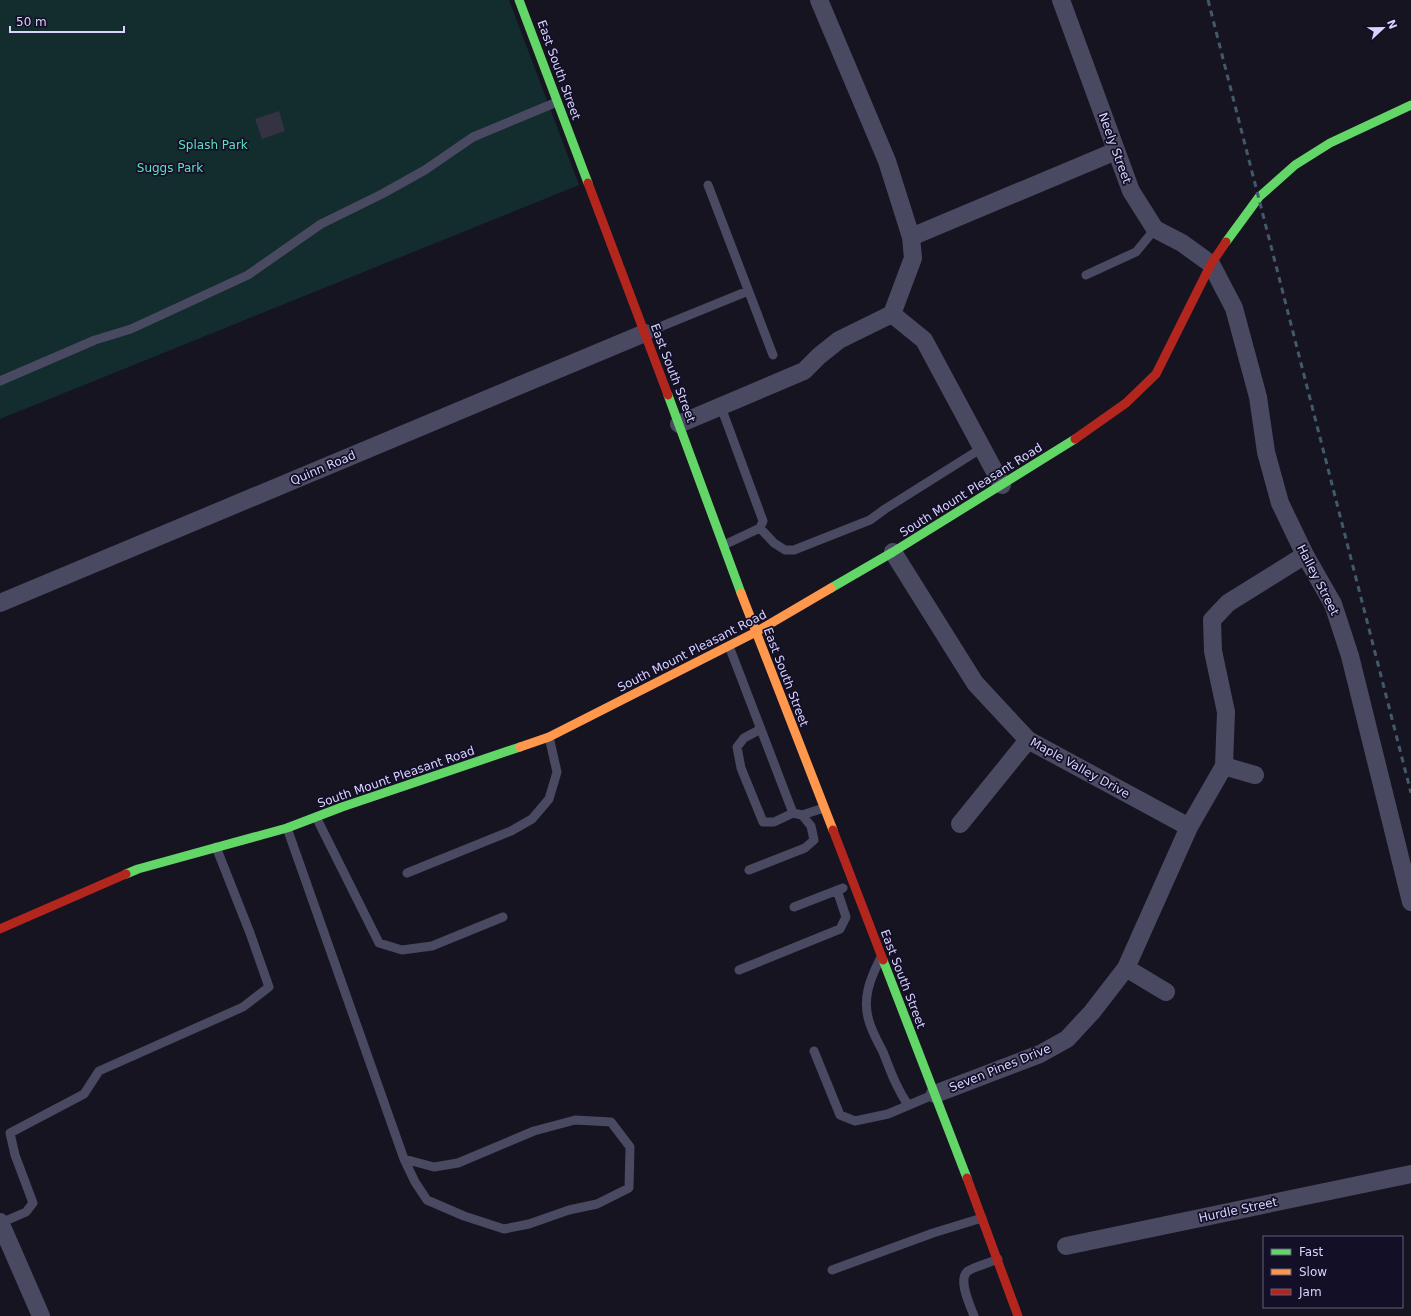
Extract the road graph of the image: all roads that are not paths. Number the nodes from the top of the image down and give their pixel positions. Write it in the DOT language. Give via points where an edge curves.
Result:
graph roads {
  1 [pos="520,0"];
  2 [pos="819,0"];
  3 [pos="1061,0"];
  4 [pos="557,102"];
  5 [pos="1411,105"];
  6 [pos="1116,151"];
  7 [pos="708,185"];
  8 [pos="1155,229"];
  9 [pos="911,237"];
  10 [pos="1211,264"];
  11 [pos="1086,275"];
  12 [pos="748,291"];
  13 [pos="892,314"];
  14 [pos="645,333"];
  15 [pos="773,355"];
  16 [pos="0,382"];
  17 [pos="721,406"];
  18 [pos="679,424"];
  19 [pos="982,448"];
  20 [pos="1002,485"];
  21 [pos="760,528"];
  22 [pos="724,545"];
  23 [pos="893,552"];
  24 [pos="1305,555"];
  25 [pos="0,603"];
  26 [pos="756,632"];
  27 [pos="729,646"];
  28 [pos="761,729"];
  29 [pos="549,737"];
  30 [pos="1028,740"];
  31 [pos="1224,766"];
  32 [pos="1255,775"];
  33 [pos="824,808"];
  34 [pos="798,814"];
  35 [pos="316,817"];
  36 [pos="960,824"];
  37 [pos="1189,827"];
  38 [pos="287,828"];
  39 [pos="216,847"];
  40 [pos="749,870"];
  41 [pos="407,873"];
  42 [pos="853,884"];
  43 [pos="837,890"];
  44 [pos="1411,902"];
  45 [pos="794,906"];
  46 [pos="503,917"];
  47 [pos="0,929"];
  48 [pos="882,956"];
  49 [pos="1126,968"];
  50 [pos="739,970"];
  51 [pos="1166,992"];
  52 [pos="814,1051"];
  53 [pos="935,1094"];
  54 [pos="908,1105"];
  55 [pos="404,1159"];
  56 [pos="1411,1174"];
  57 [pos="982,1218"];
  58 [pos="0,1222"];
  59 [pos="1066,1246"];
  60 [pos="998,1259"];
  61 [pos="832,1270"];
  62 [pos="41,1316"];
  63 [pos="974,1316"];
  64 [pos="1018,1316"];
  1 -- 4 [label="street, East South Street"];
  2 -- 9 [label="street" via="887,161"];
  3 -- 6 [label="street, Neely Street"];
  4 -- 14 [label="street, East South Street"];
  4 -- 16 [label="lane" via="473,137 426,170 321,224 248,275 131,329 95,340"];
  5 -- 10 [label="street, South Mount Pleasant Road" via="1330,143 1295,165 1259,197"];
  6 -- 8 [label="street, Neely Street" via="1130,191"];
  6 -- 9 [label="street"];
  7 -- 12 [label="lane"];
  8 -- 10 [label="street, Neely Street" via="1182,243"];
  8 -- 11 [label="lane" via="1136,252"];
  9 -- 13 [label="street" via="913,258"];
  10 -- 20 [label="street, South Mount Pleasant Road" via="1156,374 1126,403 1087,432"];
  10 -- 24 [label="street, Halley Street" via="1234,308 1258,397 1266,452 1280,503"];
  12 -- 14 [label="lane"];
  12 -- 15 [label="lane"];
  13 -- 17 [label="street" via="838,340 804,371"];
  13 -- 19 [label="street" via="924,340"];
  14 -- 18 [label="street, East South Street"];
  14 -- 25 [label="street, Quinn Road"];
  17 -- 18 [label="street"];
  17 -- 21 [label="lane" via="763,521"];
  18 -- 22 [label="street, East South Street"];
  19 -- 20 [label="street"];
  19 -- 21 [label="lane" via="870,520 794,550 785,550 774,543"];
  20 -- 23 [label="street, South Mount Pleasant Road"];
  21 -- 22 [label="lane"];
  22 -- 26 [label="street, East South Street"];
  23 -- 26 [label="street, South Mount Pleasant Road"];
  23 -- 30 [label="street, Maple Valley Drive" via="975,683"];
  24 -- 31 [label="street, Seven Pines Drive" via="1228,603 1212,620 1213,650 1226,712"];
  24 -- 44 [label="street, Halley Street" via="1333,604 1350,656"];
  26 -- 27 [label="street, South Mount Pleasant Road"];
  26 -- 33 [label="street, East South Street"];
  27 -- 28 [label="lane"];
  27 -- 29 [label="street, South Mount Pleasant Road"];
  28 -- 34 [label="lane"];
  28 -- 34 [label="lane" via="744,738 737,747 741,768 763,822 774,822"];
  29 -- 35 [label="street, South Mount Pleasant Road"];
  29 -- 41 [label="lane" via="558,772 549,799 532,818 511,831"];
  30 -- 36 [label="street"];
  30 -- 37 [label="street, Maple Valley Drive"];
  31 -- 32 [label="street"];
  31 -- 37 [label="street, Seven Pines Drive"];
  33 -- 34 [label="lane"];
  33 -- 42 [label="street, East South Street"];
  34 -- 40 [label="lane" via="811,826 814,840 805,848"];
  35 -- 38 [label="street, South Mount Pleasant Road"];
  35 -- 46 [label="lane" via="379,943 402,950 432,946"];
  37 -- 49 [label="street, Seven Pines Drive"];
  38 -- 39 [label="street, South Mount Pleasant Road"];
  38 -- 55 [label="lane"];
  39 -- 47 [label="street, South Mount Pleasant Road" via="138,869"];
  39 -- 58 [label="lane" via="269,987 243,1007 99,1071 84,1094 10,1133 15,1155 33,1203 26,1212"];
  42 -- 43 [label="lane"];
  42 -- 48 [label="street, East South Street"];
  43 -- 45 [label="lane"];
  43 -- 50 [label="lane" via="846,917 840,929"];
  48 -- 53 [label="street, East South Street"];
  48 -- 54 [label="lane" via="869,984 866,1006 869,1021 896,1085"];
  49 -- 51 [label="street"];
  49 -- 53 [label="street, Seven Pines Drive" via="1067,1039 1040,1054"];
  52 -- 54 [label="lane" via="840,1115 855,1121 888,1114"];
  53 -- 54 [label="lane"];
  53 -- 57 [label="street, East South Street"];
  55 -- 55 [label="lane" via="427,1200 504,1229 597,1204 629,1188 630,1147 611,1122 575,1120 534,1131 458,1163 434,1167"];
  56 -- 59 [label="street, Hurdle Street"];
  57 -- 60 [label="street, East South Street"];
  57 -- 61 [label="lane"];
  58 -- 62 [label="street"];
  60 -- 63 [label="lane" via="968,1271 963,1276 962,1283"];
  60 -- 64 [label="street, East South Street"];
}
